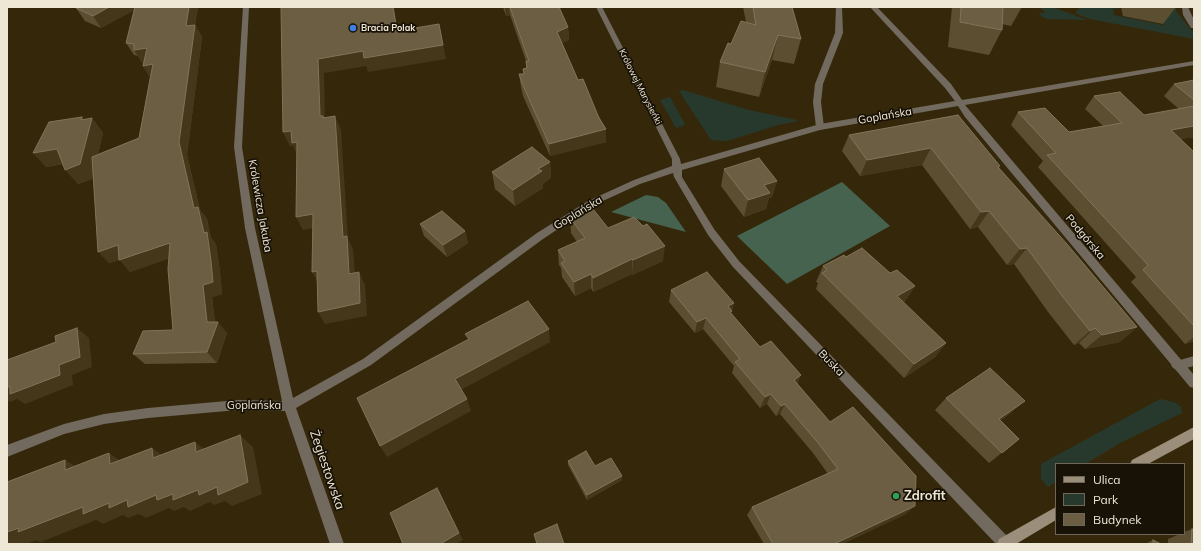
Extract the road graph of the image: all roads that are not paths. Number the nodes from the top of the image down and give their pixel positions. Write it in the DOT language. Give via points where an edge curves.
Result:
graph roads {
  1 [pos="246,7"];
  2 [pos="599,7"];
  3 [pos="840,7"];
  4 [pos="873,7"];
  5 [pos="1185,7"];
  6 [pos="1194,26"];
  7 [pos="1194,64"];
  8 [pos="961,103"];
  9 [pos="820,127"];
  10 [pos="677,168"];
  11 [pos="1194,361"];
  12 [pos="1177,365"];
  13 [pos="1194,383"];
  14 [pos="290,406"];
  15 [pos="1194,433"];
  16 [pos="7,451"];
  17 [pos="1138,463"];
  18 [pos="1055,514"];
  19 [pos="336,544"];
  20 [pos="1005,544"];
  1 -- 14 [label="street, Królewicza Jakuba" via="238,147 250,228"];
  2 -- 10 [label="street, Królowej Marysieńki" via="676,158"];
  3 -- 9 [label="street" via="839,33 819,84 817,102"];
  4 -- 8 [label="street, Podgórska"];
  5 -- 6 [label="street"];
  7 -- 8 [label="street, Goplańska"];
  8 -- 9 [label="street, Goplańska"];
  8 -- 12 [label="street, Podgórska" via="968,115"];
  9 -- 10 [label="street, Goplańska"];
  10 -- 14 [label="street, Goplańska" via="637,182 591,203 540,236 367,362"];
  10 -- 20 [label="street, Buska" via="678,177 693,203 736,264"];
  11 -- 12 [label="street"];
  12 -- 13 [label="street, Podgórska"];
  14 -- 16 [label="street, Goplańska" via="238,405 104,419 64,429"];
  14 -- 19 [label="street, Żegiestowska"];
  15 -- 17 [label="street"];
  18 -- 20 [label="street"];
}
